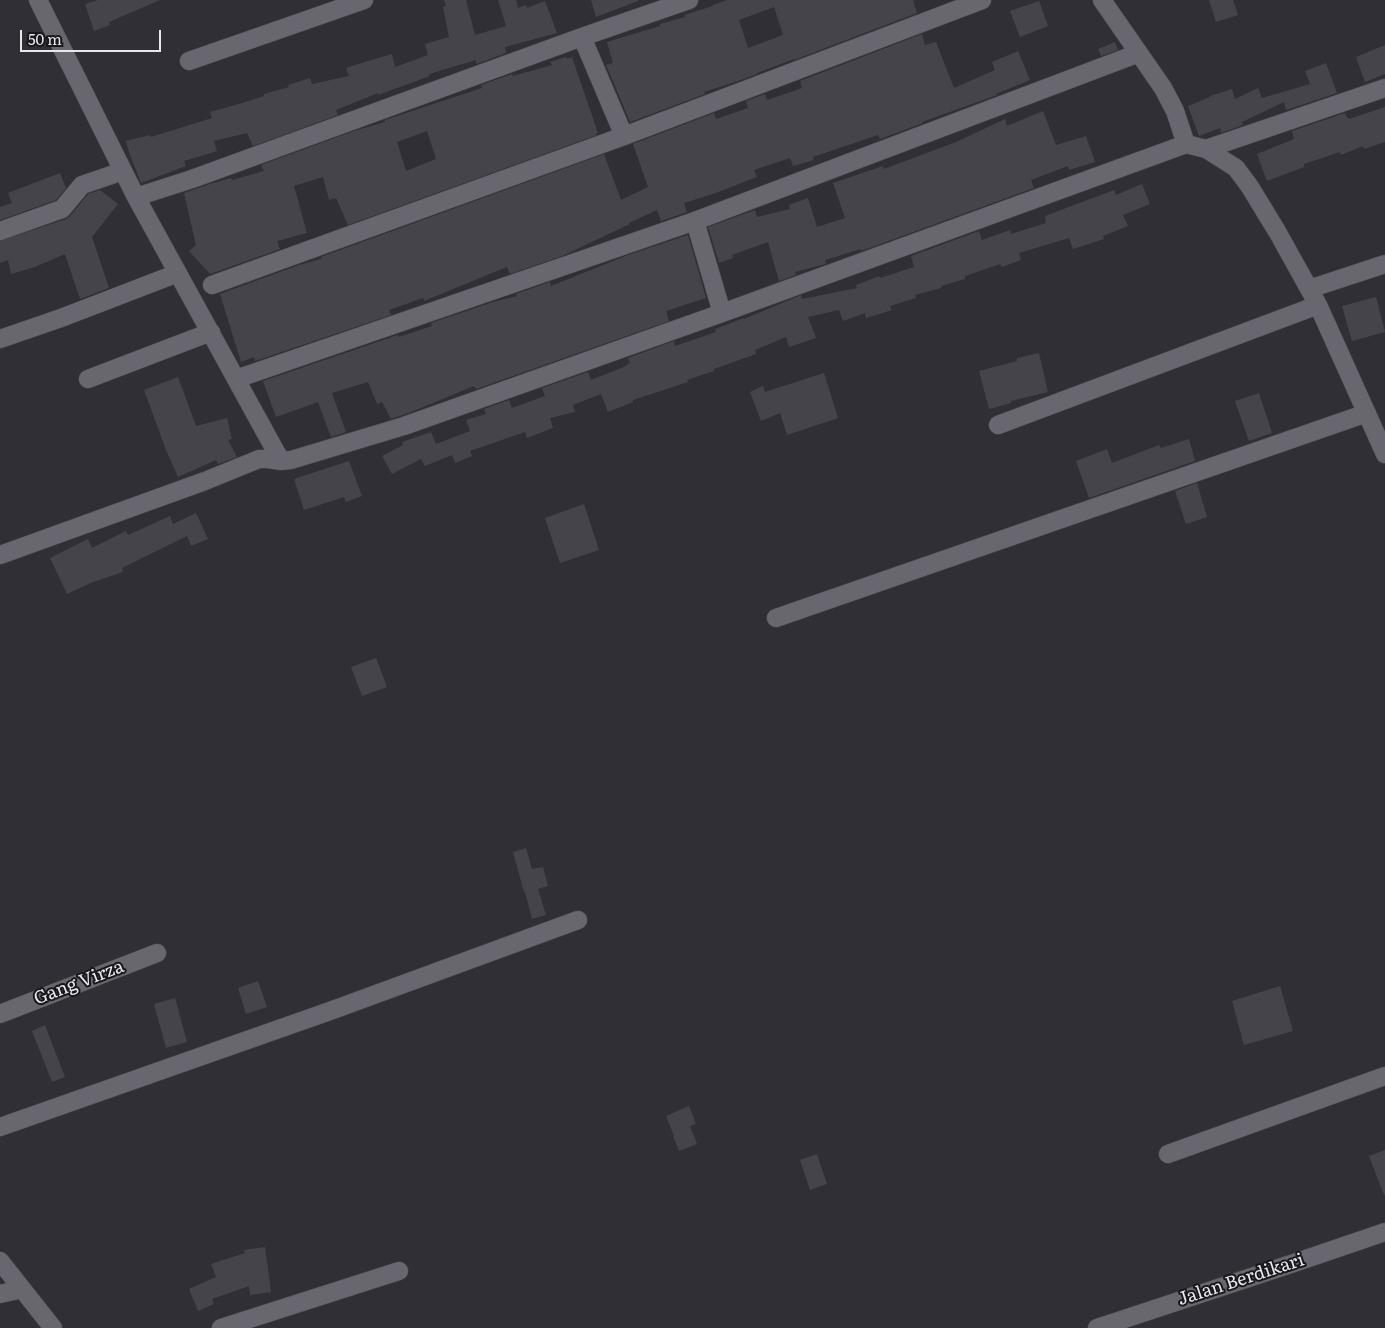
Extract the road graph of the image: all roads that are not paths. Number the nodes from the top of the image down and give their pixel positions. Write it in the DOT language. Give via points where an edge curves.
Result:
graph roads {
  1 [pos="38,0"];
  2 [pos="364,0"];
  3 [pos="689,0"];
  4 [pos="982,0"];
  5 [pos="1108,2"];
  6 [pos="582,37"];
  7 [pos="1139,53"];
  8 [pos="189,61"];
  9 [pos="1385,88"];
  10 [pos="624,136"];
  11 [pos="1186,144"];
  12 [pos="1206,149"];
  13 [pos="123,171"];
  14 [pos="136,197"];
  15 [pos="695,221"];
  16 [pos="0,231"];
  17 [pos="1385,264"];
  18 [pos="178,273"];
  19 [pos="212,285"];
  20 [pos="1310,289"];
  21 [pos="1318,305"];
  22 [pos="722,313"];
  23 [pos="211,332"];
  24 [pos="0,339"];
  25 [pos="88,378"];
  26 [pos="236,379"];
  27 [pos="1367,413"];
  28 [pos="998,425"];
  29 [pos="1385,454"];
  30 [pos="282,461"];
  31 [pos="0,555"];
  32 [pos="776,618"];
  33 [pos="578,920"];
  34 [pos="157,953"];
  35 [pos="0,1014"];
  36 [pos="1385,1076"];
  37 [pos="0,1127"];
  38 [pos="1168,1154"];
  39 [pos="1385,1232"];
  40 [pos="0,1262"];
  41 [pos="399,1271"];
  42 [pos="22,1289"];
  43 [pos="0,1294"];
  44 [pos="53,1328"];
  45 [pos="221,1328"];
  46 [pos="1097,1328"];
  1 -- 13 [label="street"];
  2 -- 8 [label="street"];
  3 -- 6 [label="street"];
  4 -- 10 [label="street"];
  5 -- 7 [label="street"];
  6 -- 10 [label="street"];
  6 -- 14 [label="street" via="202,176"];
  7 -- 11 [label="street" via="1163,88"];
  7 -- 15 [label="street"];
  9 -- 12 [label="street"];
  10 -- 19 [label="street"];
  11 -- 12 [label="street"];
  11 -- 22 [label="street"];
  12 -- 20 [label="street" via="1236,168 1250,186"];
  13 -- 14 [label="street"];
  13 -- 16 [label="street" via="82,186 62,209"];
  14 -- 18 [label="street"];
  15 -- 22 [label="street"];
  15 -- 26 [label="street"];
  17 -- 20 [label="street"];
  18 -- 23 [label="street"];
  18 -- 24 [label="street"];
  20 -- 21 [label="street"];
  21 -- 27 [label="street"];
  21 -- 28 [label="street"];
  22 -- 30 [label="street" via="404,426"];
  23 -- 25 [label="street"];
  23 -- 26 [label="street"];
  26 -- 30 [label="street"];
  27 -- 29 [label="street"];
  27 -- 32 [label="street"];
  30 -- 31 [label="street" via="259,459"];
  33 -- 37 [label="street"];
  34 -- 35 [label="street, Gang Virza"];
  36 -- 38 [label="street"];
  39 -- 46 [label="street, Jalan Berdikari"];
  40 -- 42 [label="street"];
  41 -- 45 [label="street"];
  42 -- 43 [label="street"];
  42 -- 44 [label="street"];
}
